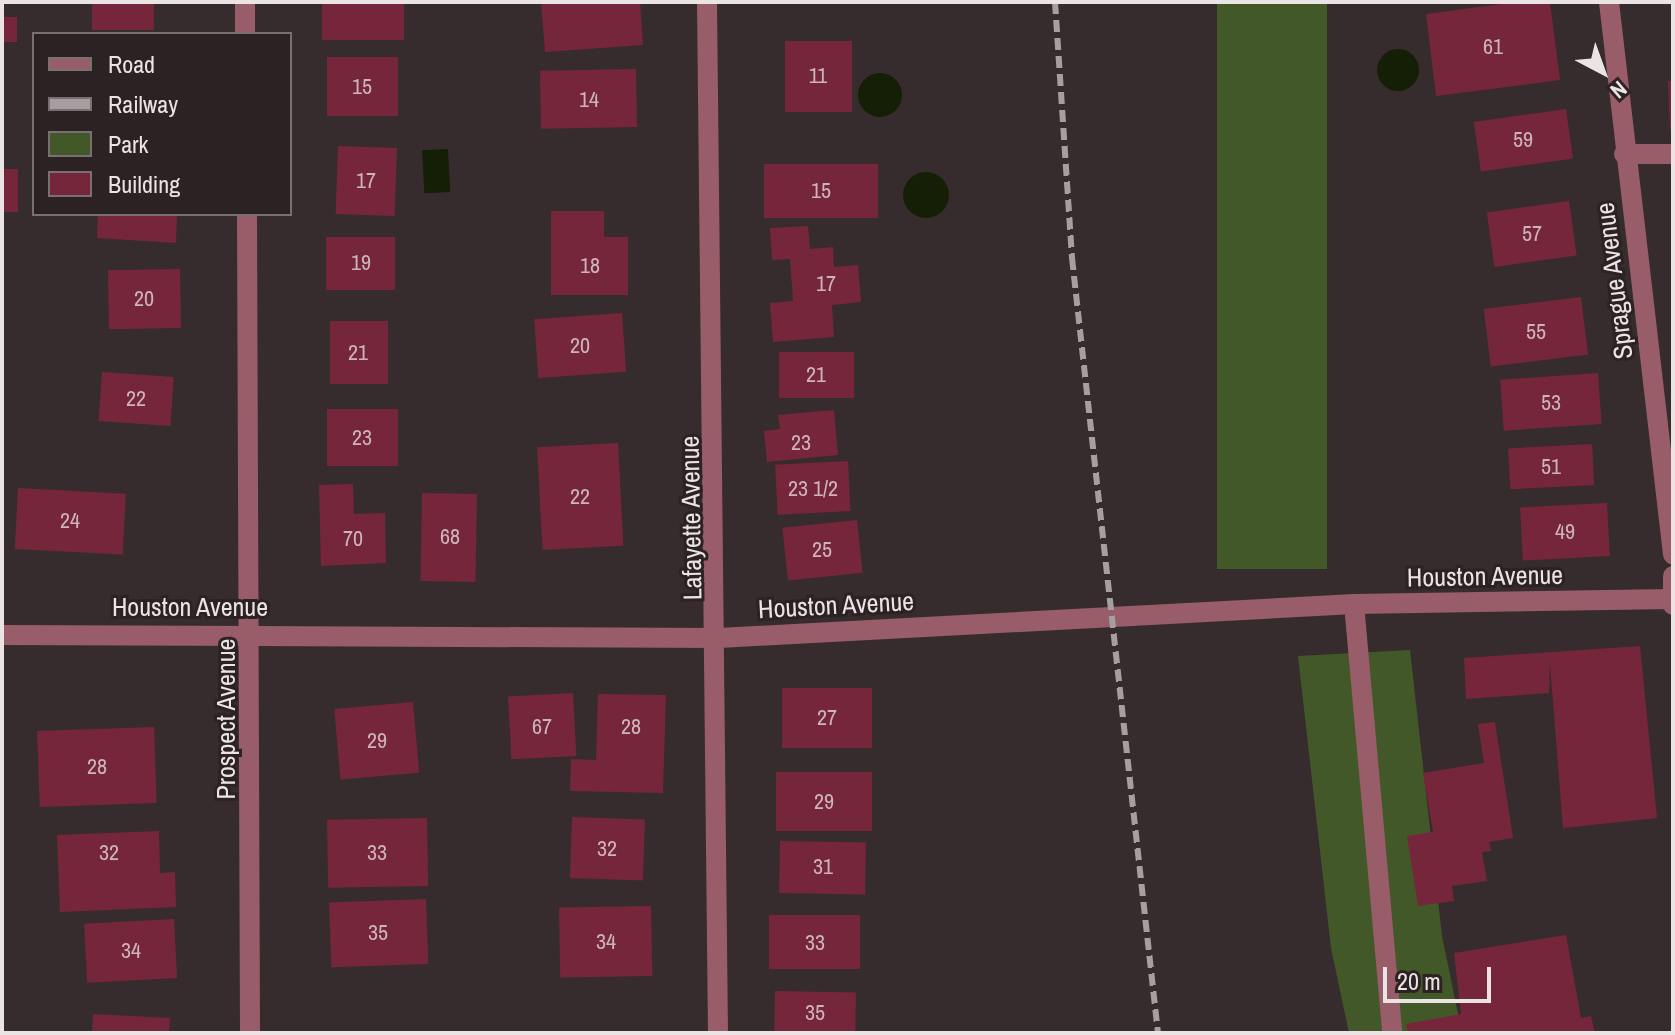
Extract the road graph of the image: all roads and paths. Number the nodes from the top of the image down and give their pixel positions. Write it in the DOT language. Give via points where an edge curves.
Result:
graph roads {
  1 [pos="245,2"];
  2 [pos="707,2"];
  3 [pos="1609,2"];
  4 [pos="245,32"];
  5 [pos="1624,154"];
  6 [pos="1673,154"];
  7 [pos="247,216"];
  8 [pos="1673,554"];
  9 [pos="1673,576"];
  10 [pos="1673,599"];
  11 [pos="1354,604"];
  12 [pos="1673,605"];
  13 [pos="252,632"];
  14 [pos="2,635"];
  15 [pos="719,638"];
  16 [pos="250,1033"];
  17 [pos="718,1033"];
  18 [pos="1392,1033"];
  1 -- 4 [label="street"];
  2 -- 15 [label="street, Lafayette Avenue"];
  3 -- 5 [label="street, Sprague Avenue"];
  5 -- 6 [label="street"];
  5 -- 8 [label="street, Sprague Avenue"];
  7 -- 13 [label="street, Prospect Avenue"];
  9 -- 10 [label="street"];
  10 -- 11 [label="street, Houston Avenue"];
  10 -- 12 [label="street"];
  11 -- 15 [label="street, Houston Avenue"];
  11 -- 18 [label="street"];
  13 -- 14 [label="street, Houston Avenue"];
  13 -- 15 [label="street, Houston Avenue"];
  13 -- 16 [label="street, Prospect Avenue"];
  15 -- 17 [label="street, Lafayette Avenue"];
}
